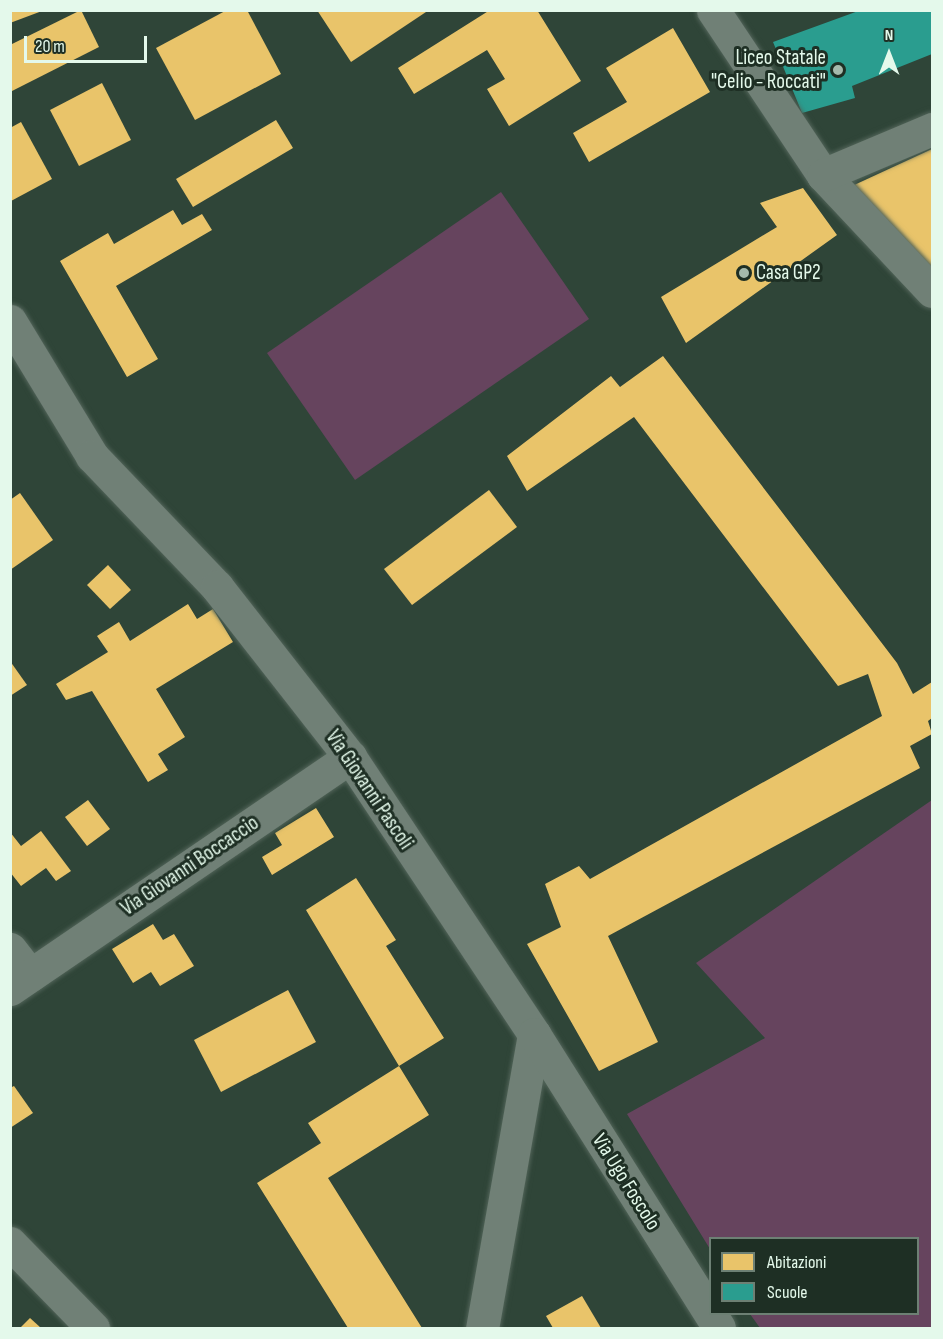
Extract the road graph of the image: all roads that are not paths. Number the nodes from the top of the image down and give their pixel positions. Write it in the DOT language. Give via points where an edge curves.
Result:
graph roads {
  1 [pos="713,10"];
  2 [pos="933,129"];
  3 [pos="823,174"];
  4 [pos="933,291"];
  5 [pos="10,321"];
  6 [pos="350,757"];
  7 [pos="10,949"];
  8 [pos="20,982"];
  9 [pos="534,1034"];
  10 [pos="10,1243"];
  11 [pos="709,1313"];
  12 [pos="710,1315"];
  13 [pos="93,1329"];
  14 [pos="482,1329"];
  15 [pos="719,1329"];
  1 -- 3 [label="street"];
  2 -- 3 [label="street"];
  3 -- 4 [label="street"];
  5 -- 6 [label="street, Via Giovanni Pascoli" via="92,456 217,587"];
  6 -- 8 [label="street, Via Giovanni Boccaccio"];
  6 -- 9 [label="street, Via Giovanni Pascoli"];
  7 -- 8 [label="street, Via Giovanni Boccaccio"];
  9 -- 11 [label="street, Via Ugo Foscolo"];
  9 -- 14 [label="street"];
  10 -- 13 [label="street"];
  12 -- 15 [label="street, Via Ugo Foscolo"];
}
